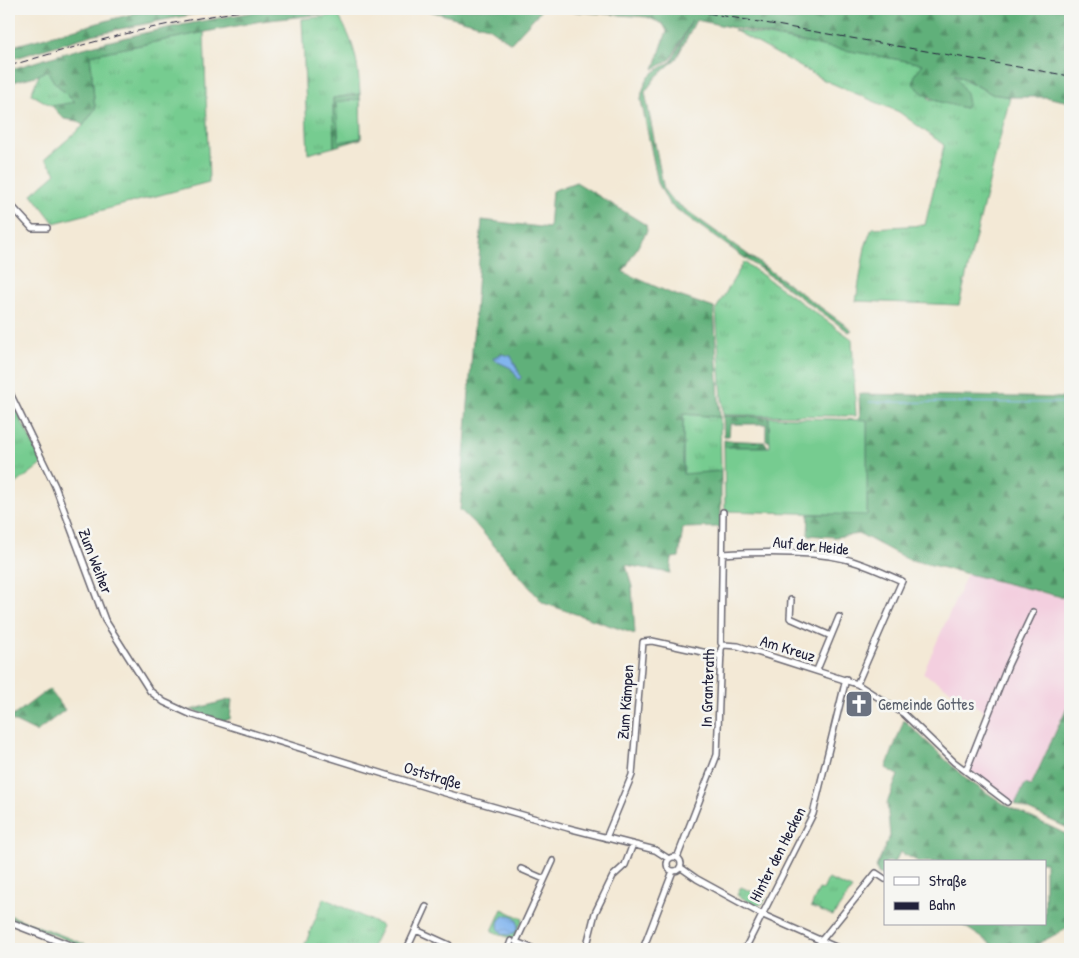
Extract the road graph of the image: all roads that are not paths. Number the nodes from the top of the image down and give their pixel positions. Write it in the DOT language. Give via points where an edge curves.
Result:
graph roads {
  1 [pos="9,203"];
  2 [pos="47,228"];
  3 [pos="9,392"];
  4 [pos="723,512"];
  5 [pos="722,554"];
  6 [pos="791,600"];
  7 [pos="1033,612"];
  8 [pos="839,617"];
  9 [pos="831,636"];
  10 [pos="723,645"];
  11 [pos="721,656"];
  12 [pos="817,670"];
  13 [pos="846,680"];
  14 [pos="857,684"];
  15 [pos="190,714"];
  16 [pos="966,771"];
  17 [pos="1007,802"];
  18 [pos="606,838"];
  19 [pos="633,844"];
  20 [pos="677,858"];
  21 [pos="669,859"];
  22 [pos="553,861"];
  23 [pos="680,867"];
  24 [pos="521,869"];
  25 [pos="673,871"];
  26 [pos="884,878"];
  27 [pos="544,879"];
  28 [pos="426,907"];
  29 [pos="762,914"];
  30 [pos="9,922"];
  31 [pos="416,930"];
  32 [pos="511,940"];
  33 [pos="821,941"];
  34 [pos="79,949"];
  35 [pos="407,949"];
  36 [pos="451,949"];
  37 [pos="508,949"];
  38 [pos="534,949"];
  39 [pos="586,949"];
  40 [pos="643,949"];
  41 [pos="744,949"];
  42 [pos="817,949"];
  43 [pos="840,949"];
  1 -- 2 [label="street" via="32,228"];
  3 -- 15 [label="street, Zum Weiher" via="55,486 105,620 150,691 164,702"];
  4 -- 5 [label="street, In Granterath"];
  5 -- 10 [label="street, In Granterath"];
  5 -- 14 [label="street, Auf der Heide" via="748,552 834,557 902,581"];
  6 -- 9 [label="street" via="790,618"];
  7 -- 16 [label="street" via="1010,660"];
  8 -- 9 [label="street"];
  9 -- 12 [label="street"];
  10 -- 11 [label="street, In Granterath"];
  10 -- 12 [label="street, Am Kreuz" via="738,646"];
  11 -- 18 [label="street, Zum Kämpen" via="652,640 644,642 632,775"];
  11 -- 20 [label="street, In Granterath" via="717,755"];
  12 -- 13 [label="street, Am Kreuz"];
  13 -- 14 [label="street, Am Kreuz"];
  13 -- 29 [label="street, Hinter den Hecken" via="813,814"];
  14 -- 16 [label="street, Am Kreuz" via="904,714"];
  15 -- 18 [label="street, Oststraße" via="442,792"];
  16 -- 17 [label="street, Am Kreuz"];
  18 -- 19 [label="street, Oststraße"];
  19 -- 21 [label="street, Oststraße" via="655,850"];
  19 -- 39 [label="street" via="625,865 613,876 595,913"];
  20 -- 21 [label="street"];
  20 -- 23 [label="street"];
  21 -- 25 [label="street" via="667,867"];
  22 -- 27 [label="street"];
  23 -- 25 [label="street"];
  23 -- 29 [label="street"];
  24 -- 27 [label="street"];
  25 -- 40 [label="street"];
  26 -- 33 [label="street" via="876,873"];
  27 -- 38 [label="street" via="516,942"];
  28 -- 31 [label="street"];
  29 -- 33 [label="street"];
  29 -- 41 [label="street, Hinter den Hecken"];
  30 -- 34 [label="street"];
  31 -- 35 [label="street"];
  31 -- 36 [label="street" via="449,945"];
  32 -- 37 [label="street"];
  33 -- 42 [label="street"];
  33 -- 43 [label="street"];
}
